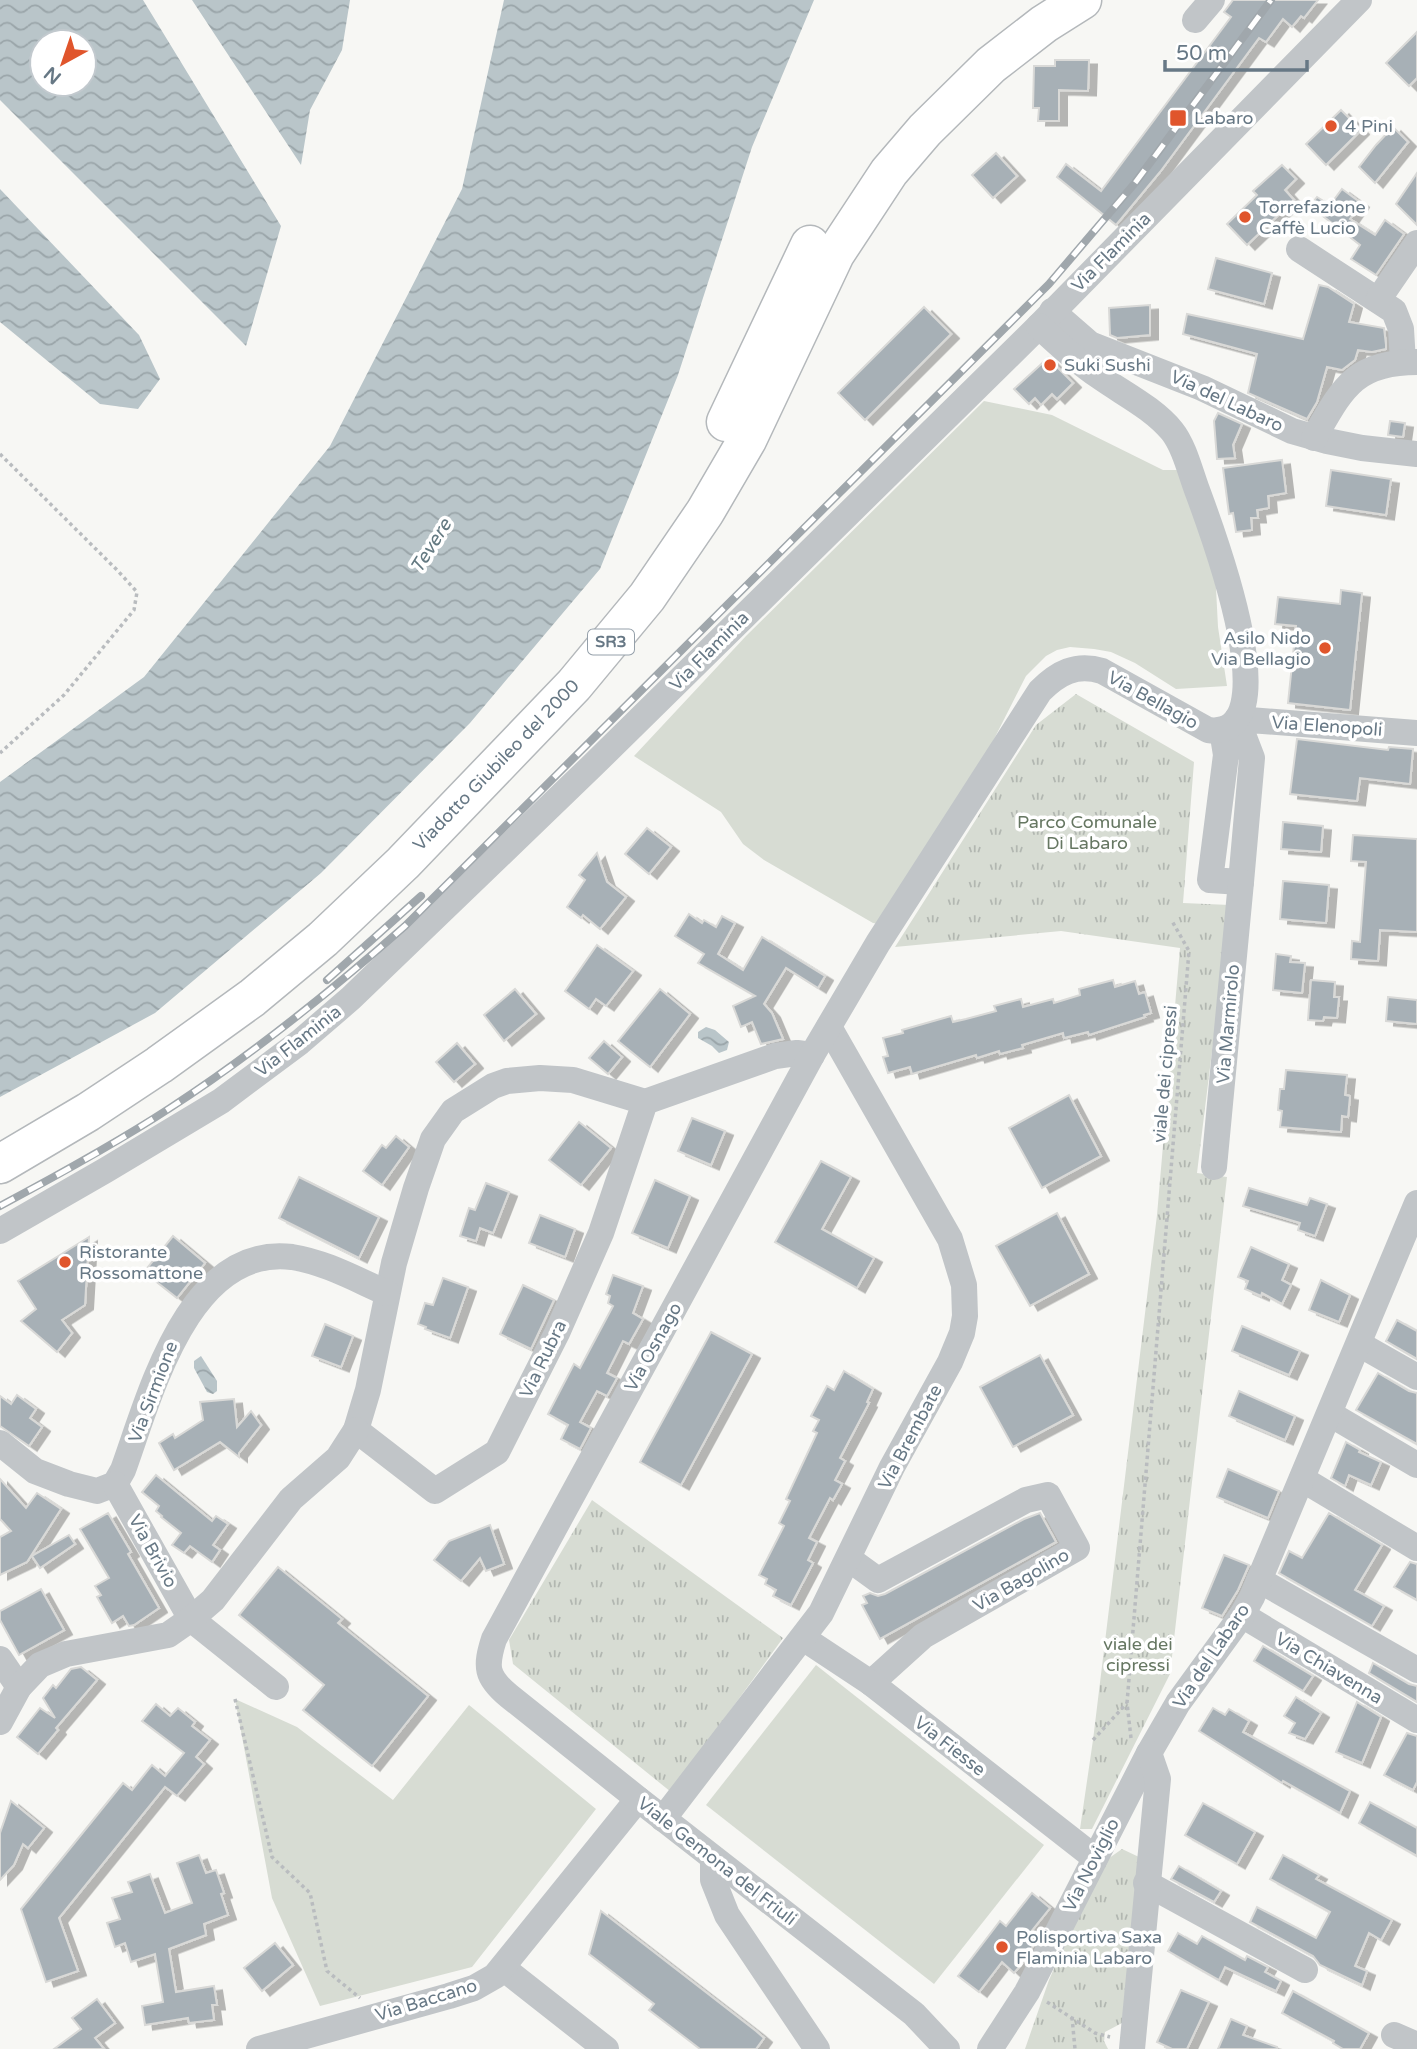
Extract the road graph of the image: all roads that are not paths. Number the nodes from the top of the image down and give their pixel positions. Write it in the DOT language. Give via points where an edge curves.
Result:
graph roads {
  1 [pos="1034,0"];
  2 [pos="1082,0"];
  3 [pos="1359,0"];
  4 [pos="1417,243"];
  5 [pos="1299,249"];
  6 [pos="1378,300"];
  7 [pos="1045,319"];
  8 [pos="1410,362"];
  9 [pos="1314,438"];
  10 [pos="1417,454"];
  11 [pos="1230,724"];
  12 [pos="1417,733"];
  13 [pos="829,1027"];
  14 [pos="811,1055"];
  15 [pos="645,1102"];
  16 [pos="0,1136"];
  17 [pos="0,1164"];
  18 [pos="1214,1167"];
  19 [pos="1415,1214"];
  20 [pos="0,1231"];
  21 [pos="387,1293"];
  22 [pos="1359,1344"];
  23 [pos="1417,1377"];
  24 [pos="1330,1414"];
  25 [pos="356,1430"];
  26 [pos="0,1443"];
  27 [pos="1417,1465"];
  28 [pos="1302,1479"];
  29 [pos="115,1484"];
  30 [pos="1417,1548"];
  31 [pos="849,1559"];
  32 [pos="1259,1580"];
  33 [pos="1242,1615"];
  34 [pos="191,1619"];
  35 [pos="803,1638"];
  36 [pos="0,1659"];
  37 [pos="1417,1670"];
  38 [pos="489,1672"];
  39 [pos="871,1683"];
  40 [pos="19,1687"];
  41 [pos="276,1687"];
  42 [pos="1417,1720"];
  43 [pos="0,1722"];
  44 [pos="1149,1753"];
  45 [pos="638,1799"];
  46 [pos="663,1819"];
  47 [pos="713,1858"];
  48 [pos="1094,1858"];
  49 [pos="1146,1883"];
  50 [pos="503,1968"];
  51 [pos="1306,1970"];
  52 [pos="1123,2044"];
  53 [pos="259,2049"];
  54 [pos="606,2049"];
  55 [pos="817,2049"];
  56 [pos="947,2049"];
  57 [pos="990,2049"];
  1 -- 16 [label="highway, Viadotto Giubileo del 2000 / SR3" via="932,84 851,182 814,239 727,420 674,512 620,591 565,656 426,806 317,912 170,1028"];
  2 -- 17 [label="highway, Viadotto Giubileo del 2000 / SR3" via="991,65 889,172 835,254 747,440 705,512 647,597 586,671 403,863 323,939 252,998 159,1065"];
  3 -- 7 [label="street, Via Flaminia"];
  4 -- 6 [label="street"];
  5 -- 6 [label="street"];
  6 -- 8 [label="street" via="1398,316"];
  7 -- 9 [label="street, Via del Labaro" via="1090,344"];
  7 -- 11 [label="street" via="1079,363 1157,417 1176,437 1221,555 1243,649 1245,702"];
  7 -- 20 [label="street, Via Flaminia" via="351,998 220,1101"];
  8 -- 9 [label="street" via="1370,370 1347,386"];
  9 -- 10 [label="street, Via del Labaro"];
  11 -- 12 [label="street, Via Elenopoli"];
  11 -- 13 [label="street, Via Bellagio" via="1208,730 1092,668 1072,669 1053,679 1032,702"];
  11 -- 18 [label="street, Via Marmirolo" via="1252,758"];
  13 -- 14 [label="street, Via Osnago"];
  13 -- 31 [label="street, Via Brembate" via="950,1240 966,1300 962,1333 950,1362 892,1467"];
  14 -- 15 [label="street" via="775,1056"];
  14 -- 38 [label="street, Via Osnago" via="494,1639"];
  15 -- 21 [label="street" via="573,1080 540,1078 500,1083 461,1105 433,1139"];
  15 -- 25 [label="street, Via Rubra" via="601,1233 497,1452 435,1491"];
  19 -- 22 [label="street, Via del Labaro"];
  21 -- 25 [label="street"];
  21 -- 29 [label="street, Via Sirmione" via="325,1266 291,1257 256,1260 224,1275 200,1297 172,1341"];
  22 -- 23 [label="street"];
  22 -- 24 [label="street, Via del Labaro"];
  24 -- 27 [label="street"];
  24 -- 28 [label="street, Via del Labaro"];
  25 -- 34 [label="street" via="338,1458 291,1499 213,1600"];
  26 -- 29 [label="street" via="35,1471 69,1484 97,1491"];
  28 -- 30 [label="street"];
  28 -- 32 [label="street, Via del Labaro"];
  29 -- 34 [label="street, Via Brivio"];
  31 -- 35 [label="street, Via Brembate" via="831,1597"];
  31 -- 39 [label="street, Via Bagolino" via="878,1580 1027,1500 1048,1495 1077,1548 923,1636"];
  32 -- 33 [label="street, Via del Labaro"];
  32 -- 37 [label="street"];
  33 -- 42 [label="street, Via Chiavenna"];
  33 -- 44 [label="street, Via del Labaro" via="1178,1703"];
  34 -- 40 [label="street" via="168,1635 66,1654 40,1665"];
  34 -- 41 [label="street"];
  35 -- 39 [label="street, Via Fiesse"];
  35 -- 46 [label="street, Via Brembate"];
  36 -- 40 [label="street"];
  38 -- 45 [label="street, Viale Gemona del Friuli" via="496,1685"];
  39 -- 48 [label="street, Via Fiesse"];
  40 -- 43 [label="street"];
  44 -- 48 [label="street, Via Noviglio"];
  44 -- 49 [label="street" via="1158,1779"];
  45 -- 46 [label="street, Viale Gemona del Friuli"];
  45 -- 50 [label="street, Via Baccano"];
  46 -- 47 [label="street, Viale Gemona del Friuli"];
  47 -- 55 [label="street" via="713,1880 727,1915"];
  47 -- 56 [label="street, Viale Gemona del Friuli" via="914,2014"];
  48 -- 57 [label="street, Via Noviglio" via="1027,1992"];
  49 -- 51 [label="street"];
  49 -- 52 [label="street"];
  50 -- 53 [label="street, Via Baccano" via="466,1991"];
  50 -- 54 [label="street"];
}
